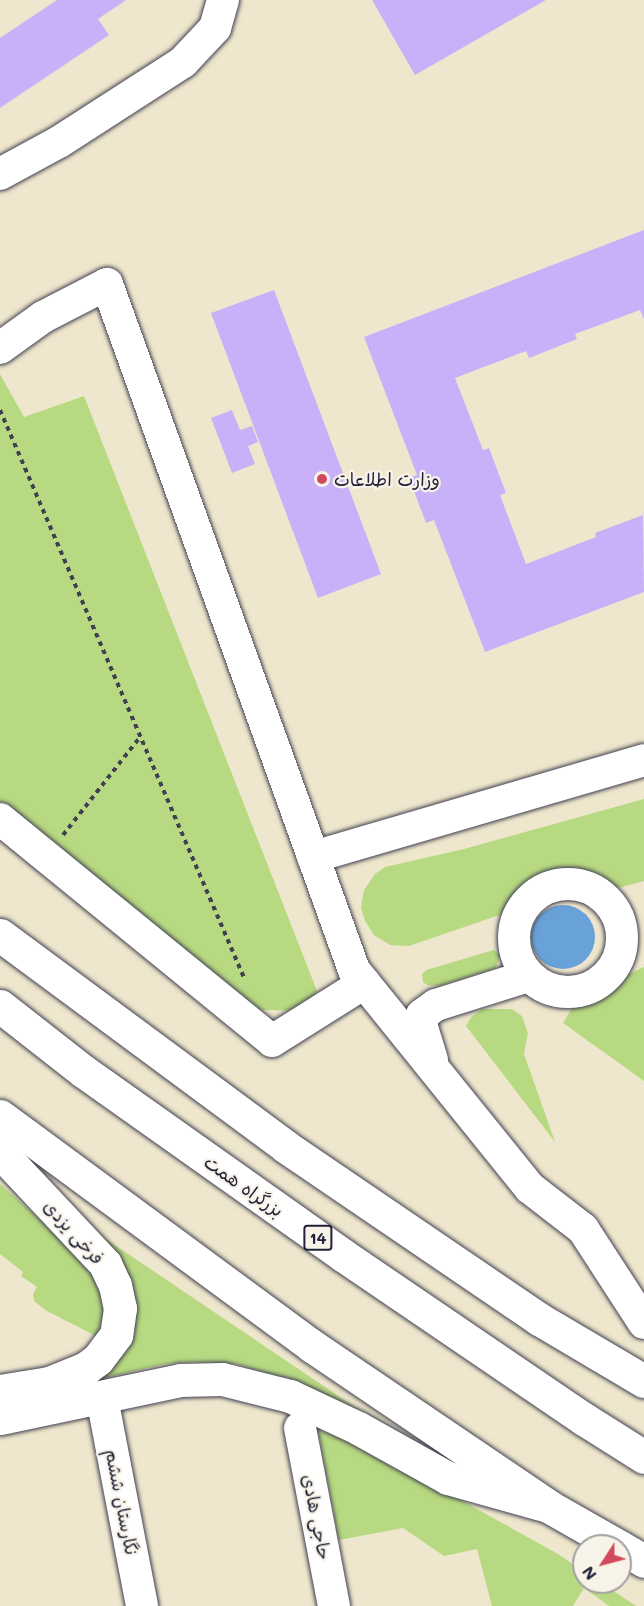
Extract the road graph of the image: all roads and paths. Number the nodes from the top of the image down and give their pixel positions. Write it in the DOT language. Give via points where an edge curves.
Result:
graph roads {
  1 [pos="223,0"];
  2 [pos="0,174"];
  3 [pos="0,348"];
  4 [pos="0,410"];
  5 [pos="141,737"];
  6 [pos="644,760"];
  7 [pos="0,819"];
  8 [pos="45,856"];
  9 [pos="313,857"];
  10 [pos="633,927"];
  11 [pos="0,935"];
  12 [pos="528,976"];
  13 [pos="364,982"];
  14 [pos="248,987"];
  15 [pos="0,1006"];
  16 [pos="437,1073"];
  17 [pos="0,1116"];
  18 [pos="0,1152"];
  19 [pos="644,1323"];
  20 [pos="644,1381"];
  21 [pos="0,1392"];
  22 [pos="102,1398"];
  23 [pos="0,1418"];
  24 [pos="300,1428"];
  25 [pos="644,1457"];
  26 [pos="548,1506"];
  27 [pos="598,1534"];
  28 [pos="142,1606"];
  29 [pos="334,1606"];
  1 -- 2 [label="street" via="215,28 183,62 59,142"];
  3 -- 9 [label="street" via="43,317 107,284"];
  4 -- 5 [label="path"];
  5 -- 8 [label="path"];
  5 -- 14 [label="path"];
  6 -- 9 [label="street"];
  7 -- 8 [label="street"];
  8 -- 13 [label="street" via="272,1041"];
  9 -- 13 [label="street" via="354,970"];
  10 -- 12 [label="street" via="616,964 606,978 592,987 575,993 558,992"];
  10 -- 12 [label="street" via="604,897 588,887 569,883 550,886 521,909 514,927 516,954"];
  11 -- 20 [label="main road" via="286,1147 539,1319"];
  12 -- 16 [label="street" via="436,1005 422,1015 422,1028"];
  13 -- 16 [label="street"];
  15 -- 25 [label="main road, بزرگراه همت / 14" via="83,1071 344,1256"];
  16 -- 19 [label="street" via="530,1188 583,1229"];
  17 -- 26 [label="main road" via="312,1346"];
  18 -- 21 [label="main road, فرخی یزدی" via="105,1264 120,1308 116,1335 86,1368 49,1383"];
  22 -- 23 [label="main road"];
  22 -- 26 [label="main road" via="180,1380 222,1379 258,1386 290,1396 358,1428 448,1478"];
  22 -- 28 [label="street, نگارستان ششم"];
  24 -- 29 [label="street, حاجی هادی"];
  26 -- 27 [label="main road"];
}
